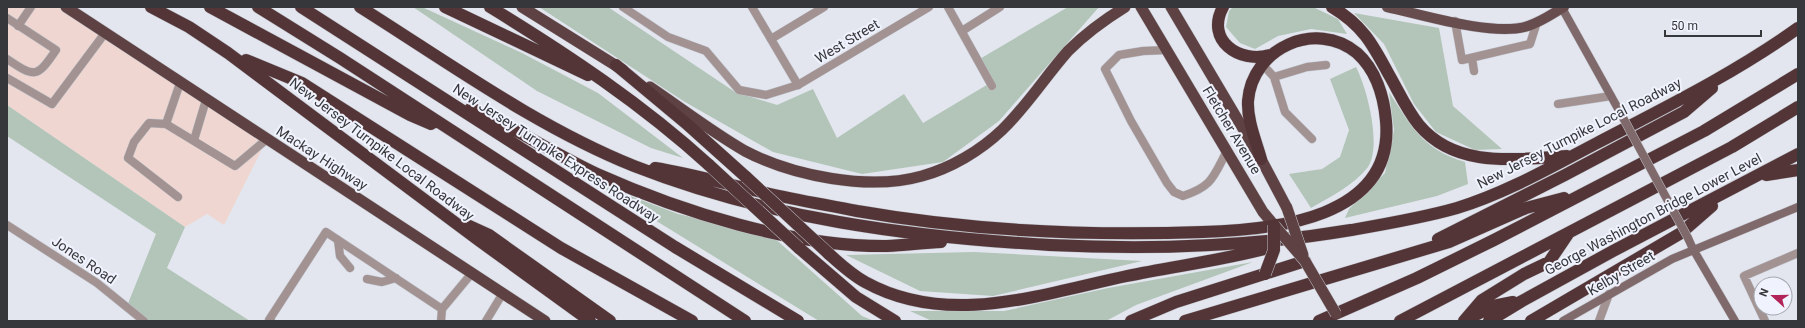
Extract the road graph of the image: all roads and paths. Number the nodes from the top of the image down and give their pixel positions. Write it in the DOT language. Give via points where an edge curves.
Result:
graph roads {
  1 [pos="31,7"];
  2 [pos="66,7"];
  3 [pos="151,7"];
  4 [pos="210,7"];
  5 [pos="258,7"];
  6 [pos="300,7"];
  7 [pos="360,7"];
  8 [pos="445,7"];
  9 [pos="490,7"];
  10 [pos="522,7"];
  11 [pos="623,7"];
  12 [pos="752,7"];
  13 [pos="824,7"];
  14 [pos="929,7"];
  15 [pos="948,7"];
  16 [pos="1125,7"];
  17 [pos="1141,7"];
  18 [pos="1171,7"];
  19 [pos="1223,7"];
  20 [pos="1332,7"];
  21 [pos="1387,7"];
  22 [pos="1563,7"];
  23 [pos="995,8"];
  24 [pos="7,18"];
  25 [pos="1455,21"];
  26 [pos="1537,22"];
  27 [pos="18,26"];
  28 [pos="1798,28"];
  29 [pos="962,31"];
  30 [pos="105,33"];
  31 [pos="771,39"];
  32 [pos="1167,50"];
  33 [pos="228,53"];
  34 [pos="1270,55"];
  35 [pos="1472,58"];
  36 [pos="7,59"];
  37 [pos="616,65"];
  38 [pos="1326,65"];
  39 [pos="1263,66"];
  40 [pos="1735,69"];
  41 [pos="1474,71"];
  42 [pos="1798,74"];
  43 [pos="1274,77"];
  44 [pos="7,78"];
  45 [pos="180,83"];
  46 [pos="606,83"];
  47 [pos="798,85"];
  48 [pos="992,86"];
  49 [pos="434,92"];
  50 [pos="1611,96"];
  51 [pos="206,100"];
  52 [pos="1558,104"];
  53 [pos="1798,107"];
  54 [pos="166,124"];
  55 [pos="456,134"];
  56 [pos="267,139"];
  57 [pos="1312,139"];
  58 [pos="194,140"];
  59 [pos="1227,151"];
  60 [pos="1798,154"];
  61 [pos="1572,156"];
  62 [pos="1261,159"];
  63 [pos="632,165"];
  64 [pos="1798,170"];
  65 [pos="1757,176"];
  66 [pos="1588,191"];
  67 [pos="1726,193"];
  68 [pos="178,198"];
  69 [pos="1798,207"];
  70 [pos="442,213"];
  71 [pos="7,225"];
  72 [pos="1274,225"];
  73 [pos="1569,233"];
  74 [pos="1308,237"];
  75 [pos="338,240"];
  76 [pos="972,240"];
  77 [pos="1274,246"];
  78 [pos="1693,249"];
  79 [pos="1416,250"];
  80 [pos="1798,253"];
  81 [pos="1305,261"];
  82 [pos="350,268"];
  83 [pos="472,273"];
  84 [pos="1265,274"];
  85 [pos="396,278"];
  86 [pos="367,279"];
  87 [pos="503,293"];
  88 [pos="1609,294"];
  89 [pos="1522,301"];
  90 [pos="442,309"];
  91 [pos="1564,320"];
  92 [pos="144,321"];
  93 [pos="271,321"];
  94 [pos="442,321"];
  95 [pos="486,321"];
  96 [pos="545,321"];
  97 [pos="590,321"];
  98 [pos="610,321"];
  99 [pos="692,321"];
  100 [pos="745,321"];
  101 [pos="798,321"];
  102 [pos="896,321"];
  103 [pos="1131,321"];
  104 [pos="1186,321"];
  105 [pos="1319,321"];
  106 [pos="1340,321"];
  107 [pos="1400,321"];
  108 [pos="1464,321"];
  109 [pos="1489,321"];
  110 [pos="1531,321"];
  111 [pos="1575,321"];
  112 [pos="1599,321"];
  113 [pos="1735,321"];
  114 [pos="1765,321"];
  1 -- 27 [label="street"];
  2 -- 30 [label="highway, Mackay Highway"];
  3 -- 33 [label="highway, New Jersey Turnpike Local Roadway" via="189,27"];
  4 -- 55 [label="highway" via="410,115"];
  5 -- 55 [label="highway"];
  6 -- 49 [label="highway, New Jersey Turnpike Express Roadway"];
  7 -- 63 [label="highway, New Jersey Turnpike Local Roadway" via="529,113"];
  8 -- 46 [label="highway"];
  9 -- 46 [label="highway" via="571,57"];
  10 -- 37 [label="highway"];
  11 -- 47 [label="street, West Street" via="668,37 706,51 739,90 766,95"];
  12 -- 31 [label="street"];
  13 -- 31 [label="street"];
  14 -- 47 [label="street, West Street"];
  15 -- 29 [label="street"];
  16 -- 37 [label="highway" via="1075,44 1016,116 983,146 942,169 921,177 900,180 865,181 827,177 792,170 769,161 735,144"];
  17 -- 32 [label="highway, Fletcher Avenue"];
  18 -- 62 [label="highway, Fletcher Avenue"];
  19 -- 34 [label="highway" via="1218,19 1219,30 1230,50 1248,57"];
  20 -- 61 [label="highway" via="1363,31 1376,49 1411,114 1430,135 1446,147 1468,155 1497,159"];
  21 -- 25 [label="main road"];
  22 -- 26 [label="main road"];
  22 -- 50 [label="main road"];
  23 -- 29 [label="street"];
  24 -- 27 [label="street"];
  25 -- 26 [label="main road" via="1507,29"];
  25 -- 35 [label="street" via="1462,60"];
  26 -- 35 [label="street" via="1530,44"];
  27 -- 36 [label="street" via="56,50 44,68 35,73 23,70"];
  28 -- 40 [label="highway"];
  29 -- 48 [label="street"];
  30 -- 44 [label="street" via="52,104"];
  30 -- 45 [label="highway, Mackay Highway"];
  31 -- 47 [label="street"];
  32 -- 59 [label="highway, Fletcher Avenue"];
  32 -- 59 [label="street" via="1119,55 1105,69 1131,121 1167,183 1174,192 1183,196 1196,192 1211,181"];
  33 -- 70 [label="highway, New Jersey Turnpike Local Roadway"];
  33 -- 99 [label="highway" via="302,83 561,248"];
  34 -- 39 [label="highway"];
  34 -- 63 [label="highway" via="1290,43 1311,38 1328,39 1350,49 1364,61 1378,85 1386,115 1387,134 1386,152 1379,169 1358,193 1319,215 1273,226 1216,232 1111,233 977,226 857,211 766,193 686,173"];
  35 -- 41 [label="street"];
  37 -- 77 [label="highway, bridge" via="694,130 829,254 864,282 893,295 926,303 971,306 1023,300 1117,278 1244,255"];
  38 -- 43 [label="street" via="1307,67"];
  39 -- 43 [label="street"];
  39 -- 62 [label="highway" via="1253,82 1248,101 1249,117"];
  40 -- 61 [label="highway, New Jersey Turnpike Local Roadway"];
  40 -- 79 [label="highway" via="1684,112"];
  42 -- 66 [label="highway" via="1710,128"];
  43 -- 57 [label="street" via="1285,112"];
  45 -- 51 [label="highway, Mackay Highway"];
  45 -- 54 [label="street"];
  46 -- 102 [label="highway, bridge" via="656,119 710,165 856,297"];
  49 -- 76 [label="highway" via="489,116 565,158 616,182 673,204 730,221 794,236 851,244 886,246"];
  49 -- 101 [label="highway, New Jersey Turnpike Express Roadway" via="675,247"];
  50 -- 52 [label="street"];
  50 -- 78 [label="main road, bridge"];
  51 -- 56 [label="highway, Mackay Highway"];
  51 -- 58 [label="street"];
  53 -- 73 [label="highway" via="1732,148"];
  54 -- 58 [label="street"];
  54 -- 68 [label="street" via="149,123 134,142 128,158"];
  55 -- 100 [label="highway"];
  56 -- 58 [label="street" via="235,166"];
  56 -- 83 [label="highway, Mackay Highway"];
  59 -- 72 [label="highway, Fletcher Avenue"];
  60 -- 65 [label="highway, George Washington Bridge Lower Level"];
  61 -- 74 [label="highway, New Jersey Turnpike Local Roadway" via="1500,192 1457,208 1396,222"];
  62 -- 81 [label="highway, Fletcher Avenue, bridge" via="1288,208"];
  63 -- 76 [label="highway, New Jersey Turnpike Local Roadway" via="713,194 779,210 886,229"];
  64 -- 65 [label="highway"];
  65 -- 67 [label="highway, George Washington Bridge Lower Level"];
  66 -- 79 [label="highway" via="1526,208 1449,242"];
  66 -- 105 [label="highway" via="1453,261"];
  67 -- 89 [label="highway, George Washington Bridge Lower Level"];
  67 -- 110 [label="highway" via="1681,233"];
  69 -- 78 [label="main road, Kelby Street"];
  70 -- 97 [label="highway, New Jersey Turnpike Local Roadway"];
  70 -- 98 [label="highway" via="489,235"];
  71 -- 92 [label="street, Jones Road" via="97,283"];
  72 -- 77 [label="highway, bridge"];
  72 -- 81 [label="highway, Fletcher Avenue, bridge"];
  73 -- 107 [label="highway"];
  73 -- 108 [label="highway" via="1549,262 1482,300"];
  74 -- 76 [label="highway, New Jersey Turnpike Local Roadway" via="1186,247 1084,246"];
  74 -- 77 [label="highway"];
  75 -- 82 [label="street" via="340,256"];
  75 -- 85 [label="street"];
  75 -- 93 [label="street" via="326,232 269,320"];
  77 -- 84 [label="highway, bridge"];
  78 -- 88 [label="main road, Kelby Street"];
  78 -- 113 [label="main road"];
  79 -- 104 [label="highway"];
  80 -- 114 [label="street" via="1744,276"];
  81 -- 84 [label="highway"];
  81 -- 106 [label="highway, Fletcher Avenue, bridge"];
  83 -- 87 [label="highway, Mackay Highway"];
  83 -- 90 [label="street"];
  84 -- 103 [label="highway" via="1176,302"];
  85 -- 86 [label="street" via="382,282"];
  85 -- 90 [label="street"];
  87 -- 95 [label="street"];
  87 -- 96 [label="highway, Mackay Highway"];
  88 -- 91 [label="main road, Kelby Street"];
  88 -- 112 [label="street"];
  89 -- 108 [label="highway" via="1493,306"];
  89 -- 109 [label="highway"];
  90 -- 94 [label="street"];
  91 -- 111 [label="street"];
}
